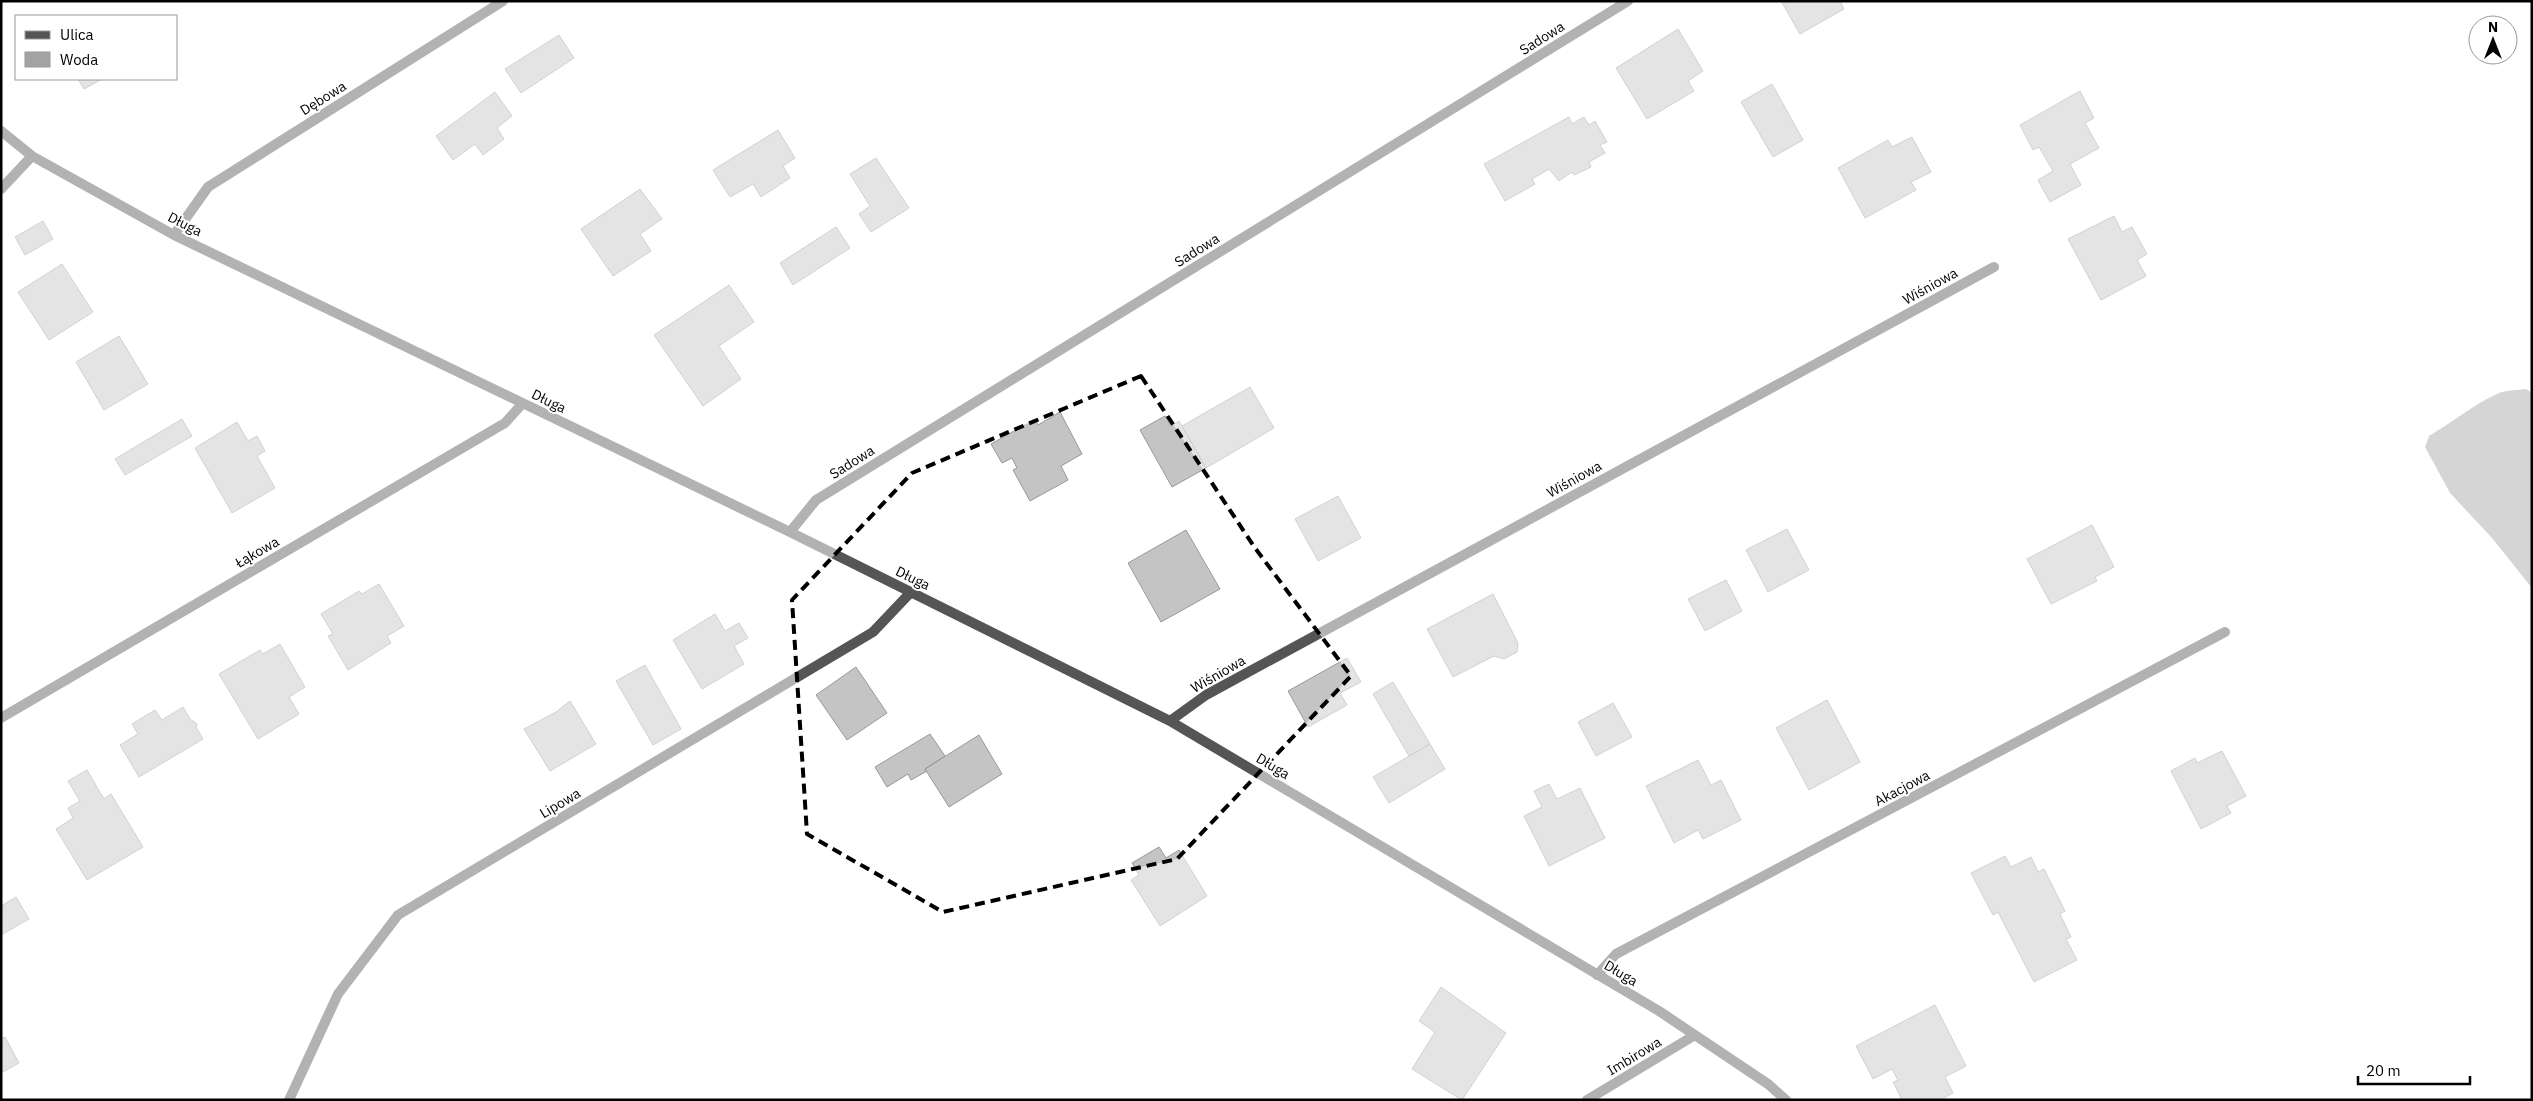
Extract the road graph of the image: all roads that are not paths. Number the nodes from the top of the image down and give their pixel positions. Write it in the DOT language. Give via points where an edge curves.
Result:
graph roads {
  1 [pos="503,1"];
  2 [pos="1628,1"];
  3 [pos="1,131"];
  4 [pos="32,156"];
  5 [pos="1,189"];
  6 [pos="174,235"];
  7 [pos="1994,267"];
  8 [pos="522,404"];
  9 [pos="790,532"];
  10 [pos="911,592"];
  11 [pos="2225,632"];
  12 [pos="1,718"];
  13 [pos="1170,721"];
  14 [pos="1597,975"];
  15 [pos="1695,1035"];
  16 [pos="290,1100"];
  17 [pos="1587,1100"];
  18 [pos="1786,1100"];
  1 -- 6 [label="street, Dębowa" via="208,187"];
  2 -- 9 [label="street, Sadowa" via="816,500"];
  3 -- 4 [label="street, Długa"];
  4 -- 5 [label="street"];
  4 -- 6 [label="street, Długa"];
  6 -- 8 [label="street, Długa"];
  7 -- 13 [label="street, Wiśniowa" via="1206,695"];
  8 -- 9 [label="street, Długa"];
  8 -- 12 [label="street, Łąkowa" via="505,423"];
  9 -- 10 [label="street, Długa"];
  10 -- 13 [label="street, Długa"];
  10 -- 16 [label="street, Lipowa" via="873,632 398,916 338,994"];
  11 -- 14 [label="street, Akacjowa" via="1616,954"];
  13 -- 14 [label="street, Długa"];
  14 -- 15 [label="street, Długa"];
  15 -- 17 [label="street, Imbirowa"];
  15 -- 18 [label="street, Długa" via="1768,1084"];
}
